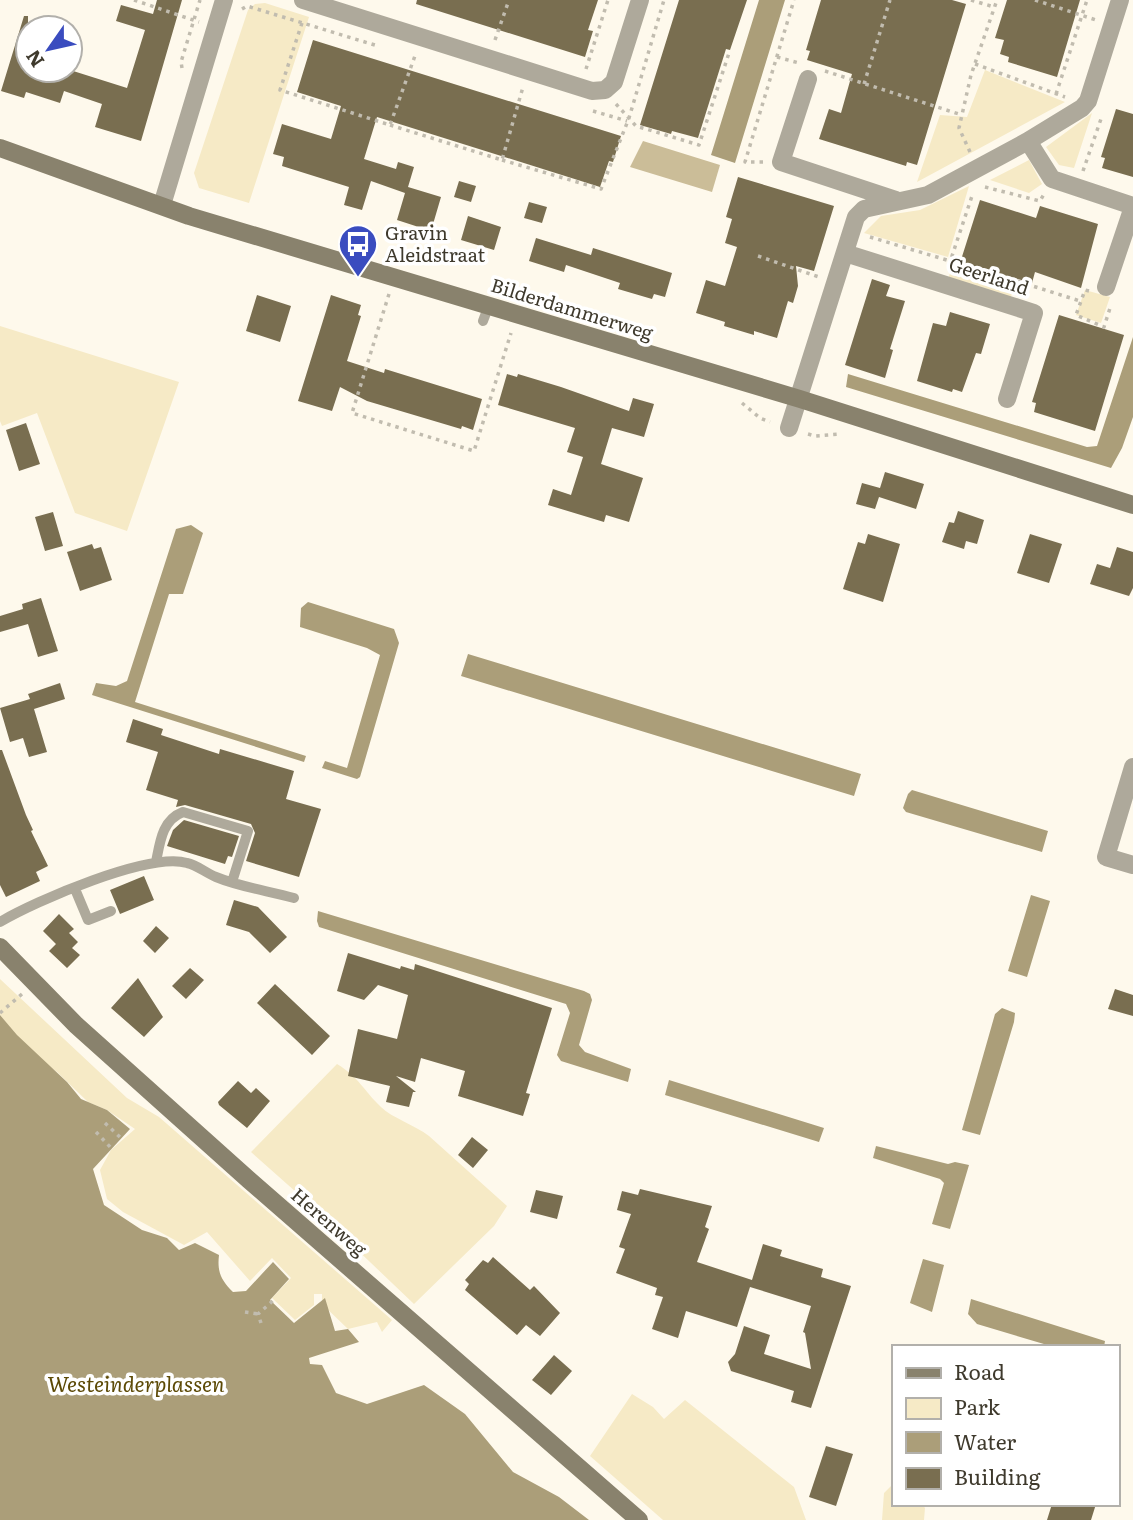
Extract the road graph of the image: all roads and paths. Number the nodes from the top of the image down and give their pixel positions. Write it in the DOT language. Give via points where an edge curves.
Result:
graph roads {
  1 [pos="134,0"];
  2 [pos="224,0"];
  3 [pos="509,0"];
  4 [pos="608,0"];
  5 [pos="640,0"];
  6 [pos="664,0"];
  7 [pos="794,0"];
  8 [pos="890,0"];
  9 [pos="971,0"];
  10 [pos="997,0"];
  11 [pos="1035,0"];
  12 [pos="1087,0"];
  13 [pos="1120,0"];
  14 [pos="306,1"];
  15 [pos="995,7"];
  16 [pos="1082,16"];
  17 [pos="302,23"];
  18 [pos="1112,26"];
  19 [pos="216,27"];
  20 [pos="421,37"];
  21 [pos="389,49"];
  22 [pos="414,57"];
  23 [pos="488,59"];
  24 [pos="426,60"];
  25 [pos="527,71"];
  26 [pos="810,73"];
  27 [pos="864,84"];
  28 [pos="580,88"];
  29 [pos="1056,94"];
  30 [pos="588,110"];
  31 [pos="962,115"];
  32 [pos="627,121"];
  33 [pos="390,125"];
  34 [pos="1028,141"];
  35 [pos="0,148"];
  36 [pos="502,160"];
  37 [pos="782,162"];
  38 [pos="977,169"];
  39 [pos="1052,179"];
  40 [pos="896,200"];
  41 [pos="162,205"];
  42 [pos="1133,206"];
  43 [pos="851,232"];
  44 [pos="845,253"];
  45 [pos="758,256"];
  46 [pos="950,263"];
  47 [pos="836,282"];
  48 [pos="1020,282"];
  49 [pos="943,284"];
  50 [pos="1105,291"];
  51 [pos="389,295"];
  52 [pos="1080,301"];
  53 [pos="1012,306"];
  54 [pos="512,330"];
  55 [pos="800,399"];
  56 [pos="1007,399"];
  57 [pos="789,428"];
  58 [pos="1133,505"];
  59 [pos="1133,768"];
  60 [pos="156,862"];
  61 [pos="1133,865"];
  62 [pos="233,882"];
  63 [pos="75,889"];
  64 [pos="294,898"];
  65 [pos="111,911"];
  66 [pos="0,922"];
  67 [pos="0,947"];
  68 [pos="21,995"];
  69 [pos="0,1013"];
  70 [pos="105,1123"];
  71 [pos="96,1132"];
  72 [pos="123,1140"];
  73 [pos="113,1150"];
  74 [pos="276,1298"];
  75 [pos="245,1311"];
  76 [pos="258,1314"];
  77 [pos="261,1323"];
  78 [pos="639,1520"];
  1 -- 19 [label="path"];
  2 -- 19 [label="street"];
  3 -- 23 [label="path"];
  4 -- 28 [label="path"];
  5 -- 28 [label="street" via="614,82 605,90"];
  6 -- 32 [label="path"];
  7 -- 37 [label="path" via="746,162"];
  8 -- 27 [label="path"];
  9 -- 15 [label="path"];
  10 -- 15 [label="path"];
  11 -- 16 [label="path"];
  12 -- 16 [label="path"];
  13 -- 18 [label="street"];
  14 -- 17 [label="path"];
  14 -- 20 [label="street"];
  15 -- 31 [label="path"];
  16 -- 18 [label="path"];
  16 -- 29 [label="path"];
  17 -- 19 [label="path" via="247,6"];
  17 -- 21 [label="path"];
  17 -- 33 [label="path" via="281,90"];
  18 -- 34 [label="street" via="1088,101"];
  19 -- 41 [label="street"];
  20 -- 22 [label="path"];
  20 -- 23 [label="street"];
  22 -- 24 [label="path"];
  22 -- 33 [label="path"];
  23 -- 25 [label="street"];
  25 -- 28 [label="street"];
  25 -- 36 [label="path"];
  26 -- 27 [label="path"];
  26 -- 37 [label="street"];
  27 -- 31 [label="path"];
  30 -- 32 [label="path"];
  31 -- 38 [label="path" via="959,128"];
  32 -- 36 [label="path" via="601,189"];
  33 -- 36 [label="path"];
  34 -- 38 [label="street"];
  34 -- 39 [label="street"];
  35 -- 41 [label="street, Bilderdammerweg"];
  37 -- 40 [label="street"];
  38 -- 40 [label="street" via="928,195"];
  39 -- 42 [label="street"];
  39 -- 46 [label="path" via="1040,201 976,184"];
  40 -- 43 [label="street" via="864,209"];
  41 -- 55 [label="street, Bilderdammerweg" via="486,313"];
  42 -- 50 [label="street"];
  43 -- 44 [label="street"];
  43 -- 46 [label="path"];
  44 -- 47 [label="street"];
  44 -- 49 [label="street, Geerland"];
  45 -- 47 [label="path"];
  46 -- 48 [label="path"];
  46 -- 49 [label="path"];
  47 -- 55 [label="street"];
  48 -- 52 [label="path"];
  48 -- 53 [label="path"];
  49 -- 53 [label="street, Geerland"];
  50 -- 52 [label="path" via="1085,290"];
  50 -- 52 [label="path" via="1114,298 1104,327 1076,315"];
  51 -- 54 [label="path" via="352,413 474,451"];
  53 -- 56 [label="street, Geerland" via="1034,313"];
  55 -- 57 [label="street"];
  55 -- 58 [label="street, Bilderdammerweg"];
  59 -- 61 [label="street" via="1106,857"];
  60 -- 62 [label="lane" via="188,863"];
  60 -- 62 [label="lane" via="168,822 183,812 248,831"];
  60 -- 63 [label="lane"];
  62 -- 64 [label="lane"];
  63 -- 65 [label="lane" via="88,920"];
  63 -- 66 [label="lane"];
  67 -- 78 [label="street, Herenweg" via="76,1025 222,1156"];
  68 -- 69 [label="path"];
  70 -- 72 [label="path"];
  71 -- 73 [label="path"];
  74 -- 76 [label="path"];
  75 -- 76 [label="path"];
  76 -- 77 [label="path"];
}
